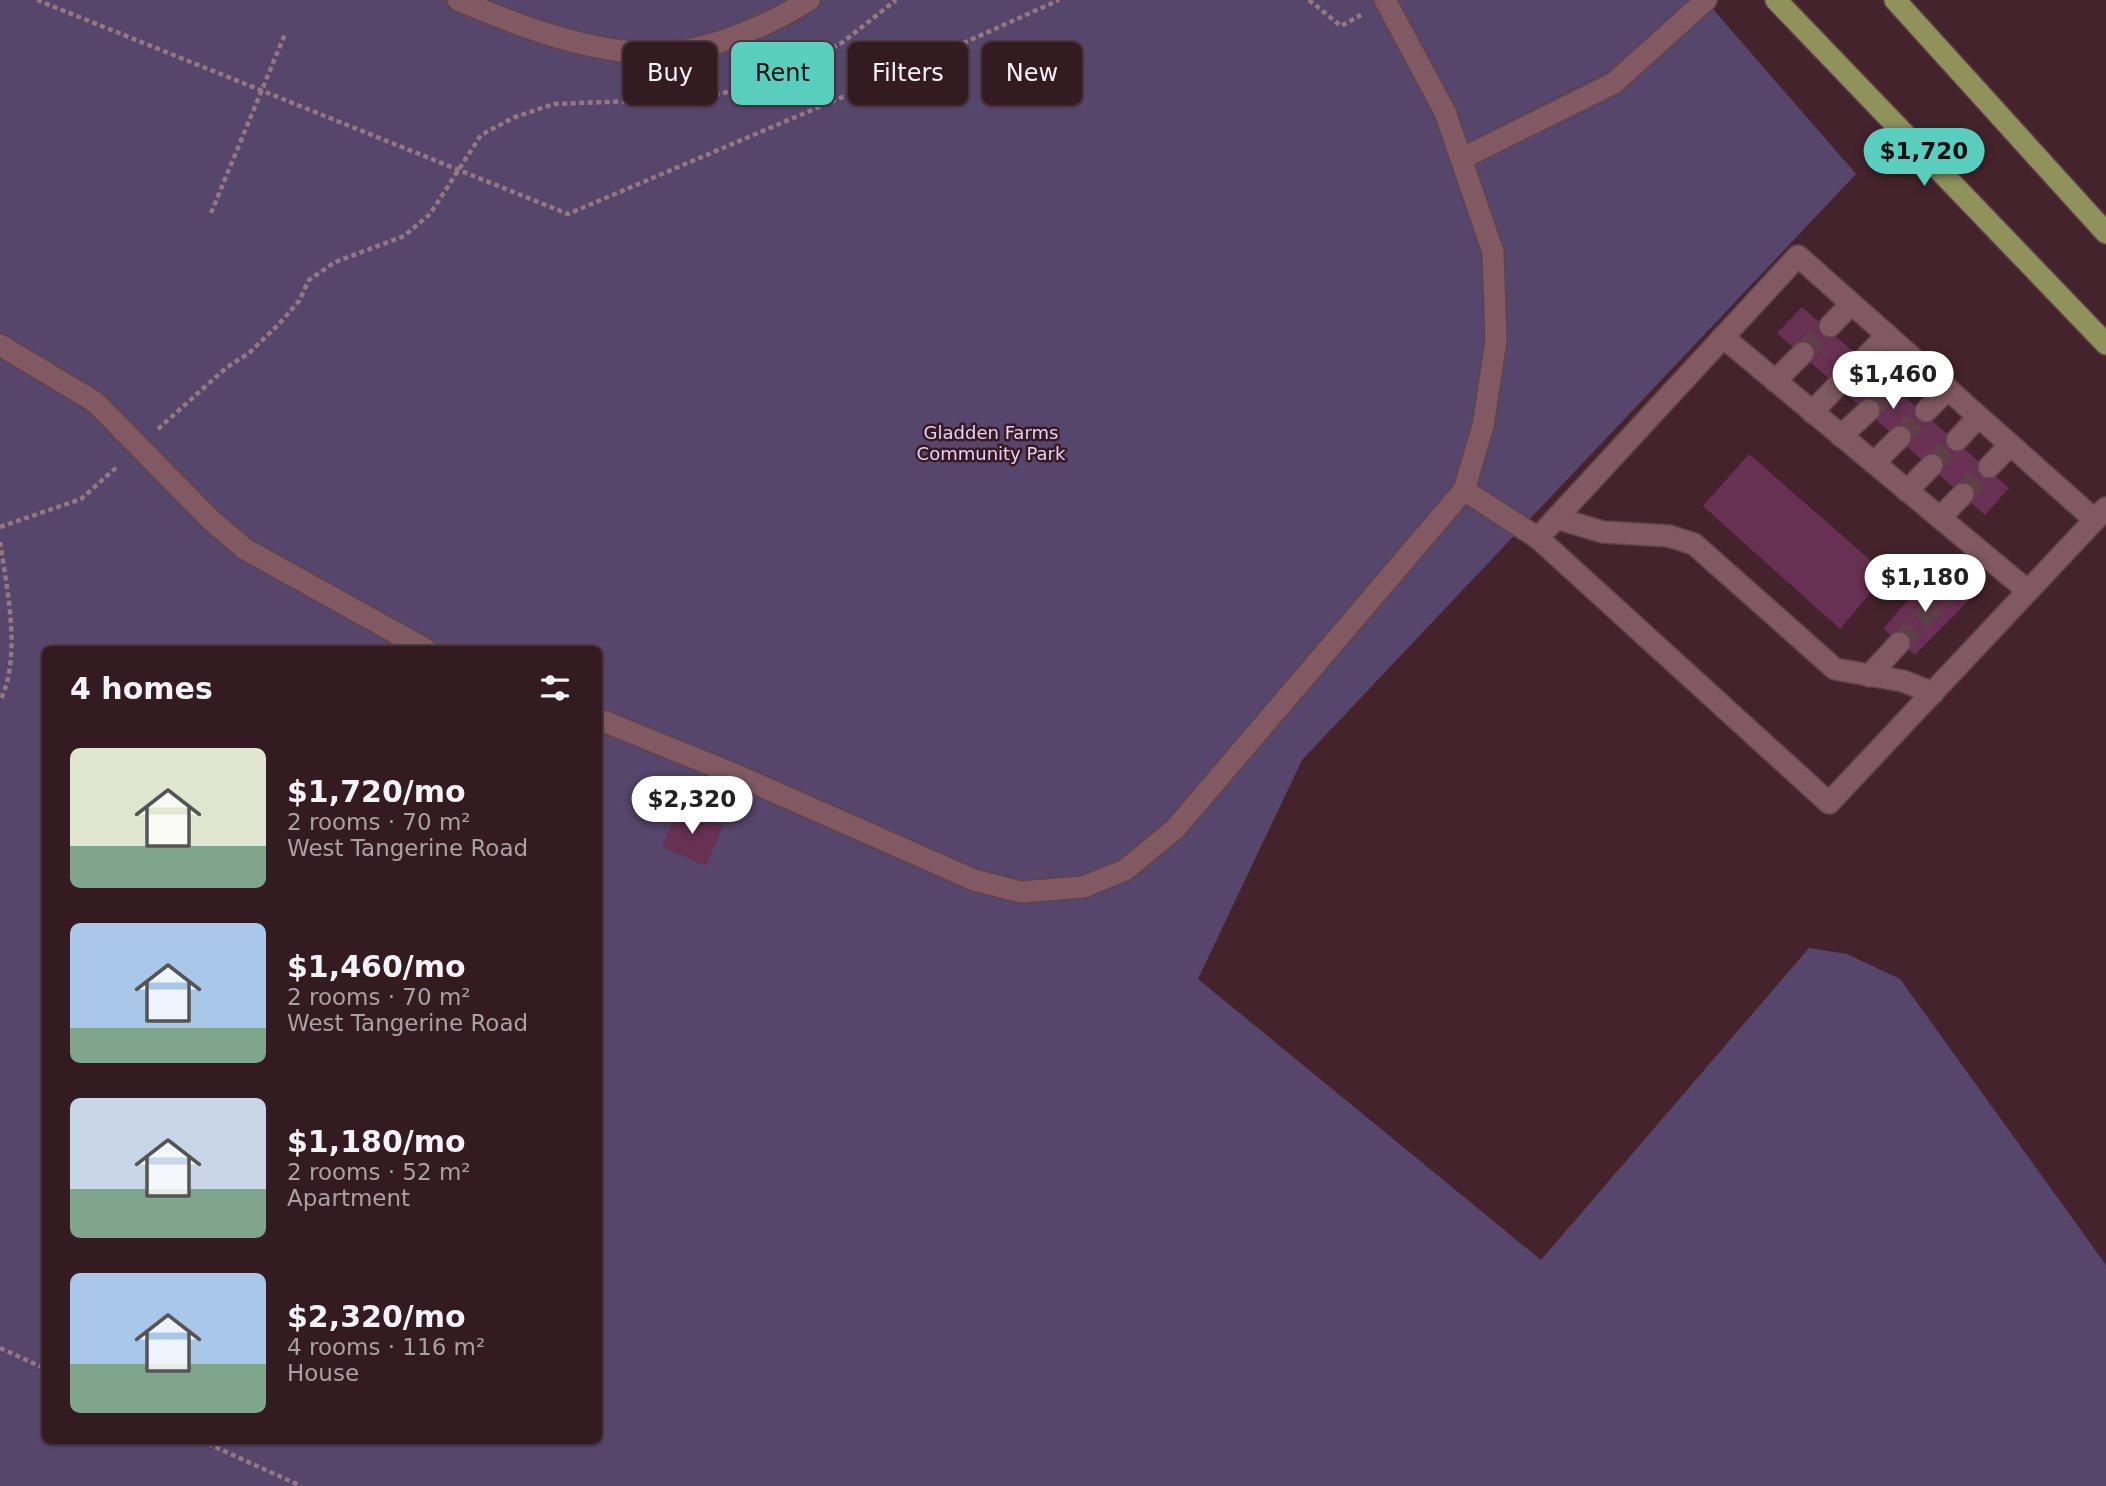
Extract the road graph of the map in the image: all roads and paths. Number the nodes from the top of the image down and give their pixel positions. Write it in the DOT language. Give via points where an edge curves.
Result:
graph roads {
  1 [pos="37,0"];
  2 [pos="458,0"];
  3 [pos="809,0"];
  4 [pos="896,0"];
  5 [pos="1059,0"];
  6 [pos="1309,0"];
  7 [pos="1385,0"];
  8 [pos="1706,0"];
  9 [pos="1776,0"];
  10 [pos="1895,0"];
  11 [pos="1364,13"];
  12 [pos="285,34"];
  13 [pos="260,90"];
  14 [pos="1461,159"];
  15 [pos="458,169"];
  16 [pos="211,213"];
  17 [pos="2106,233"];
  18 [pos="1851,304"];
  19 [pos="1830,326"];
  20 [pos="1887,335"];
  21 [pos="1723,337"];
  22 [pos="2106,344"];
  23 [pos="0,345"];
  24 [pos="1803,353"];
  25 [pos="1866,357"];
  26 [pos="1918,363"];
  27 [pos="1775,381"];
  28 [pos="1896,384"];
  29 [pos="1838,386"];
  30 [pos="1948,389"];
  31 [pos="1869,410"];
  32 [pos="1926,411"];
  33 [pos="1812,412"];
  34 [pos="1978,417"];
  35 [pos="1841,436"];
  36 [pos="1900,437"];
  37 [pos="1957,440"];
  38 [pos="2010,445"];
  39 [pos="138,447"];
  40 [pos="1874,463"];
  41 [pos="1932,466"];
  42 [pos="1989,467"];
  43 [pos="1464,490"];
  44 [pos="1908,491"];
  45 [pos="1963,494"];
  46 [pos="2100,514"];
  47 [pos="1556,517"];
  48 [pos="1940,518"];
  49 [pos="0,527"];
  50 [pos="1538,538"];
  51 [pos="0,542"];
  52 [pos="1981,553"];
  53 [pos="1952,588"];
  54 [pos="2028,591"];
  55 [pos="1899,643"];
  56 [pos="420,646"];
  57 [pos="1869,676"];
  58 [pos="1933,692"];
  59 [pos="0,701"];
  60 [pos="602,721"];
  61 [pos="0,1348"];
  62 [pos="42,1367"];
  63 [pos="209,1444"];
  64 [pos="301,1486"];
  1 -- 13 [label="path"];
  2 -- 3 [label="lane" via="522,26 594,46 645,53 735,37 771,23"];
  4 -- 15 [label="path" via="843,42 779,78 687,99 554,104 514,117 481,135"];
  5 -- 15 [label="path" via="568,214"];
  6 -- 11 [label="path" via="1341,26"];
  7 -- 14 [label="lane" via="1445,113"];
  8 -- 14 [label="lane" via="1614,83"];
  9 -- 22 [label="main road"];
  10 -- 17 [label="main road"];
  12 -- 13 [label="path"];
  13 -- 15 [label="path"];
  13 -- 16 [label="path"];
  14 -- 43 [label="lane" via="1493,252 1496,341 1483,426"];
  15 -- 39 [label="path" via="430,214 404,236 335,262 310,280 279,324"];
  18 -- 19 [label="lane"];
  18 -- 20 [label="lane"];
  18 -- 21 [label="lane" via="1798,256"];
  20 -- 25 [label="lane"];
  20 -- 26 [label="lane"];
  21 -- 27 [label="lane"];
  21 -- 47 [label="lane"];
  23 -- 39 [label="lane" via="94,402"];
  24 -- 27 [label="lane"];
  26 -- 28 [label="lane"];
  26 -- 30 [label="lane"];
  27 -- 33 [label="lane"];
  29 -- 33 [label="lane"];
  30 -- 32 [label="lane"];
  30 -- 34 [label="lane"];
  31 -- 35 [label="lane"];
  33 -- 35 [label="lane"];
  34 -- 37 [label="lane"];
  34 -- 38 [label="lane"];
  35 -- 40 [label="lane"];
  36 -- 40 [label="lane"];
  38 -- 42 [label="lane"];
  38 -- 46 [label="lane"];
  39 -- 49 [label="path" via="81,499"];
  39 -- 56 [label="lane" via="245,549"];
  40 -- 44 [label="lane"];
  41 -- 44 [label="lane"];
  43 -- 50 [label="lane"];
  43 -- 60 [label="lane" via="1175,829 1125,870 1083,887 1021,891 974,880"];
  44 -- 48 [label="lane"];
  45 -- 48 [label="lane"];
  46 -- 54 [label="lane"];
  47 -- 50 [label="lane"];
  47 -- 57 [label="lane" via="1603,532 1669,536 1694,544 1835,669"];
  48 -- 52 [label="lane"];
  50 -- 58 [label="lane" via="1829,803"];
  51 -- 59 [label="path" via="11,610 8,684"];
  52 -- 53 [label="lane"];
  52 -- 54 [label="lane"];
  54 -- 58 [label="lane"];
  55 -- 57 [label="lane"];
  57 -- 58 [label="lane"];
  61 -- 62 [label="path"];
  63 -- 64 [label="path"];
}
